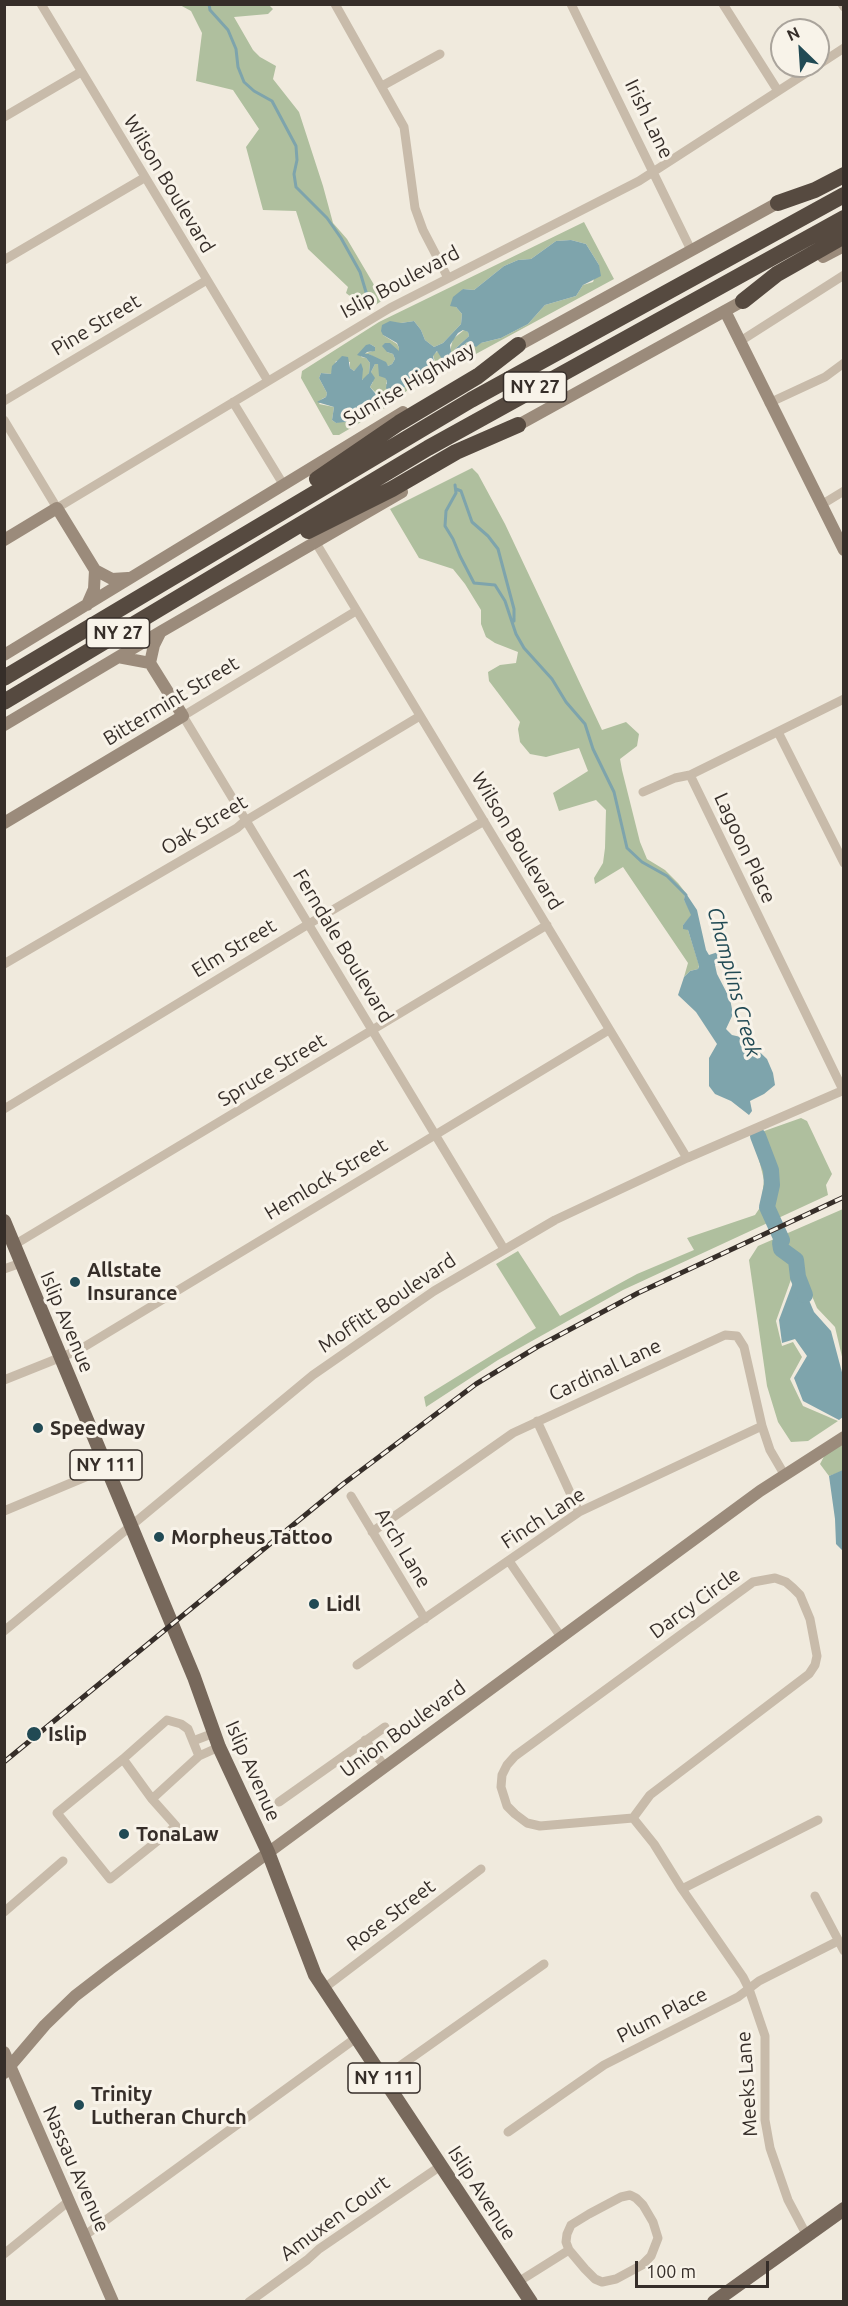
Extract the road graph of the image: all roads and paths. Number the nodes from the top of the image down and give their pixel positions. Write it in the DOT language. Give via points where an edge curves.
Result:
graph roads {
  1 [pos="41,4"];
  2 [pos="335,4"];
  3 [pos="723,4"];
  4 [pos="573,5"];
  5 [pos="843,48"];
  6 [pos="440,54"];
  7 [pos="830,57"];
  8 [pos="81,72"];
  9 [pos="798,78"];
  10 [pos="382,86"];
  11 [pos="778,91"];
  12 [pos="4,117"];
  13 [pos="843,167"];
  14 [pos="653,172"];
  15 [pos="843,175"];
  16 [pos="144,178"];
  17 [pos="843,195"];
  18 [pos="778,203"];
  19 [pos="843,218"];
  20 [pos="843,236"];
  21 [pos="843,246"];
  22 [pos="691,250"];
  23 [pos="4,260"];
  24 [pos="843,275"];
  25 [pos="448,278"];
  26 [pos="207,280"];
  27 [pos="743,301"];
  28 [pos="725,311"];
  29 [pos="739,342"];
  30 [pos="518,345"];
  31 [pos="843,363"];
  32 [pos="268,381"];
  33 [pos="4,401"];
  34 [pos="233,402"];
  35 [pos="770,403"];
  36 [pos="4,420"];
  37 [pos="518,425"];
  38 [pos="283,484"];
  39 [pos="843,491"];
  40 [pos="821,505"];
  41 [pos="57,508"];
  42 [pos="260,525"];
  43 [pos="4,540"];
  44 [pos="316,543"];
  45 [pos="843,550"];
  46 [pos="231,565"];
  47 [pos="95,570"];
  48 [pos="132,578"];
  49 [pos="87,605"];
  50 [pos="356,611"];
  51 [pos="162,631"];
  52 [pos="4,655"];
  53 [pos="118,657"];
  54 [pos="150,663"];
  55 [pos="4,678"];
  56 [pos="843,699"];
  57 [pos="4,702"];
  58 [pos="183,716"];
  59 [pos="420,716"];
  60 [pos="4,725"];
  61 [pos="778,732"];
  62 [pos="690,775"];
  63 [pos="643,792"];
  64 [pos="245,821"];
  65 [pos="484,821"];
  66 [pos="4,823"];
  67 [pos="843,863"];
  68 [pos="307,925"];
  69 [pos="547,925"];
  70 [pos="4,964"];
  71 [pos="609,1030"];
  72 [pos="372,1031"];
  73 [pos="843,1090"];
  74 [pos="4,1109"];
  75 [pos="434,1136"];
  76 [pos="687,1158"];
  77 [pos="4,1221"];
  78 [pos="14,1245"];
  79 [pos="504,1249"];
  80 [pos="21,1263"];
  81 [pos="4,1269"];
  82 [pos="61,1357"];
  83 [pos="4,1380"];
  84 [pos="537,1421"];
  85 [pos="762,1426"];
  86 [pos="843,1437"];
  87 [pos="107,1468"];
  88 [pos="784,1474"];
  89 [pos="351,1496"];
  90 [pos="4,1510"];
  91 [pos="579,1512"];
  92 [pos="131,1525"];
  93 [pos="372,1532"];
  94 [pos="508,1561"];
  95 [pos="425,1619"];
  96 [pos="4,1630"];
  97 [pos="561,1637"];
  98 [pos="357,1665"];
  99 [pos="384,1727"];
  100 [pos="214,1733"];
  101 [pos="365,1740"];
  102 [pos="193,1741"];
  103 [pos="219,1747"];
  104 [pos="199,1756"];
  105 [pos="123,1760"];
  106 [pos="385,1767"];
  107 [pos="153,1799"];
  108 [pos="279,1802"];
  109 [pos="633,1818"];
  110 [pos="818,1820"];
  111 [pos="268,1852"];
  112 [pos="63,1861"];
  113 [pos="481,1869"];
  114 [pos="682,1889"];
  115 [pos="815,1896"];
  116 [pos="4,1912"];
  117 [pos="838,1941"];
  118 [pos="843,1951"];
  119 [pos="544,1964"];
  120 [pos="323,1989"];
  121 [pos="749,1989"];
  122 [pos="356,2038"];
  123 [pos="4,2052"];
  124 [pos="7,2069"];
  125 [pos="383,2078"];
  126 [pos="508,2132"];
  127 [pos="442,2165"];
  128 [pos="69,2201"];
  129 [pos="843,2209"];
  130 [pos="806,2234"];
  131 [pos="84,2236"];
  132 [pos="569,2250"];
  133 [pos="4,2254"];
  134 [pos="518,2282"];
  135 [pos="113,2301"];
  136 [pos="249,2301"];
  137 [pos="531,2301"];
  138 [pos="716,2301"];
  1 -- 8 [label="street, Wilson Boulevard"];
  2 -- 10 [label="street"];
  3 -- 11 [label="street"];
  4 -- 14 [label="street, Irish Lane"];
  5 -- 7 [label="street, Islip Boulevard"];
  6 -- 10 [label="street"];
  8 -- 12 [label="street"];
  8 -- 16 [label="street, Wilson Boulevard"];
  9 -- 11 [label="street, Islip Boulevard"];
  10 -- 25 [label="street" via="404,127 415,208"];
  11 -- 14 [label="street, Islip Boulevard"];
  13 -- 18 [label="main road, Sunrise Highway"];
  14 -- 22 [label="street, Irish Lane"];
  14 -- 25 [label="street, Islip Boulevard"];
  15 -- 18 [label="highway"];
  16 -- 23 [label="street"];
  16 -- 26 [label="street, Wilson Boulevard"];
  17 -- 42 [label="highway, NY 27" via="490,390"];
  18 -- 22 [label="main road, Sunrise Highway"];
  19 -- 46 [label="highway, NY 27" via="513,400"];
  20 -- 27 [label="highway" via="777,274"];
  21 -- 27 [label="main road"];
  22 -- 30 [label="main road, Sunrise Highway"];
  24 -- 29 [label="street"];
  25 -- 32 [label="street, Islip Boulevard" via="374,316"];
  26 -- 32 [label="street, Wilson Boulevard"];
  26 -- 33 [label="street, Pine Street"];
  27 -- 28 [label="main road"];
  28 -- 29 [label="main road"];
  28 -- 37 [label="main road"];
  29 -- 35 [label="main road"];
  30 -- 38 [label="main road, Sunrise Highway"];
  30 -- 42 [label="highway" via="478,376 318,478"];
  31 -- 35 [label="street" via="825,377"];
  32 -- 34 [label="street, Islip Boulevard"];
  34 -- 38 [label="street"];
  34 -- 41 [label="street, Islip Boulevard"];
  35 -- 40 [label="main road"];
  36 -- 41 [label="street"];
  37 -- 44 [label="main road"];
  37 -- 46 [label="highway"];
  38 -- 48 [label="main road, Sunrise Highway"];
  39 -- 40 [label="street"];
  40 -- 45 [label="main road"];
  41 -- 43 [label="main road, Islip Boulevard"];
  41 -- 47 [label="main road"];
  42 -- 55 [label="highway, NY 27"];
  44 -- 50 [label="street, Wilson Boulevard"];
  44 -- 51 [label="main road"];
  46 -- 57 [label="highway, NY 27"];
  47 -- 48 [label="main road" via="112,579"];
  47 -- 49 [label="main road" via="94,589"];
  48 -- 49 [label="main road, Sunrise Highway"];
  49 -- 52 [label="main road, Sunrise Highway"];
  50 -- 58 [label="street, Bittermint Street"];
  50 -- 59 [label="street, Wilson Boulevard"];
  51 -- 53 [label="main road"];
  51 -- 54 [label="main road"];
  53 -- 54 [label="main road"];
  53 -- 60 [label="main road"];
  54 -- 58 [label="main road, Ferndale Boulevard"];
  56 -- 61 [label="street"];
  58 -- 64 [label="street, Ferndale Boulevard"];
  58 -- 66 [label="main road, Bittermint Street"];
  59 -- 64 [label="street, Oak Street"];
  59 -- 65 [label="street, Wilson Boulevard"];
  61 -- 62 [label="street"];
  61 -- 67 [label="street"];
  62 -- 63 [label="street"];
  62 -- 73 [label="street, Lagoon Place"];
  64 -- 68 [label="street, Ferndale Boulevard"];
  64 -- 70 [label="street, Oak Street"];
  65 -- 68 [label="street, Elm Street"];
  65 -- 69 [label="street, Wilson Boulevard"];
  68 -- 72 [label="street, Ferndale Boulevard"];
  68 -- 74 [label="street, Elm Street"];
  69 -- 71 [label="street, Wilson Boulevard"];
  69 -- 72 [label="street, Spruce Street"];
  71 -- 75 [label="street, Hemlock Street"];
  71 -- 76 [label="street, Wilson Boulevard"];
  72 -- 75 [label="street, Ferndale Boulevard"];
  72 -- 78 [label="street, Spruce Street"];
  73 -- 76 [label="street, Moffitt Boulevard"];
  75 -- 79 [label="street, Ferndale Boulevard"];
  75 -- 82 [label="street, Hemlock Street"];
  76 -- 79 [label="street, Moffitt Boulevard"];
  77 -- 78 [label="main road, Islip Avenue / NY 111"];
  78 -- 80 [label="main road, Islip Avenue / NY 111"];
  79 -- 92 [label="street, Moffitt Boulevard" via="313,1375"];
  80 -- 81 [label="street"];
  80 -- 82 [label="main road, Islip Avenue / NY 111"];
  82 -- 83 [label="street, Hemlock Street"];
  82 -- 87 [label="main road, Islip Avenue / NY 111"];
  84 -- 85 [label="street, Cardinal Lane" via="725,1335 737,1336 744,1347"];
  84 -- 91 [label="street"];
  84 -- 93 [label="street, Cardinal Lane" via="513,1433"];
  85 -- 88 [label="street, Cardinal Lane"];
  85 -- 91 [label="street, Finch Lane"];
  86 -- 88 [label="main road, Union Boulevard"];
  87 -- 90 [label="street"];
  87 -- 92 [label="main road, Islip Avenue / NY 111"];
  88 -- 97 [label="main road, Union Boulevard"];
  89 -- 93 [label="street, Arch Lane"];
  91 -- 94 [label="street, Finch Lane"];
  92 -- 96 [label="street, Moffitt Boulevard"];
  92 -- 100 [label="main road, Islip Avenue / NY 111"];
  93 -- 95 [label="street, Arch Lane"];
  94 -- 95 [label="street, Finch Lane"];
  94 -- 97 [label="street"];
  95 -- 98 [label="street, Finch Lane"];
  97 -- 106 [label="main road, Union Boulevard"];
  99 -- 101 [label="street"];
  100 -- 102 [label="street"];
  100 -- 103 [label="main road, Islip Avenue / NY 111"];
  101 -- 106 [label="street"];
  101 -- 108 [label="street"];
  102 -- 104 [label="street"];
  102 -- 105 [label="street" via="182,1724 167,1720"];
  103 -- 104 [label="street"];
  103 -- 111 [label="main road, Islip Avenue / NY 111"];
  104 -- 107 [label="street"];
  105 -- 107 [label="street"];
  105 -- 107 [label="street" via="57,1813 110,1879 176,1826"];
  106 -- 111 [label="main road, Union Boulevard"];
  109 -- 109 [label="street, Darcy Circle" via="650,1795 809,1674 815,1665 816,1644 810,1619 800,1595 786,1582 775,1578 753,1582 515,1756 502,1775 507,1806 527,1823 540,1826"];
  109 -- 114 [label="street, Meeks Lane"];
  110 -- 114 [label="street"];
  111 -- 120 [label="main road, Islip Avenue / NY 111"];
  111 -- 124 [label="main road, Union Boulevard" via="75,1996"];
  112 -- 116 [label="street"];
  113 -- 120 [label="street, Rose Street"];
  114 -- 121 [label="street, Meeks Lane"];
  115 -- 117 [label="street"];
  117 -- 118 [label="street"];
  117 -- 121 [label="street, Plum Place"];
  119 -- 125 [label="street"];
  120 -- 122 [label="main road, Islip Avenue / NY 111"];
  121 -- 126 [label="street, Plum Place" via="604,2065"];
  121 -- 130 [label="street, Meeks Lane" via="765,2036 765,2120 770,2148 788,2200"];
  122 -- 125 [label="main road, Islip Avenue / NY 111"];
  122 -- 131 [label="street"];
  123 -- 124 [label="main road, Nassau Avenue"];
  124 -- 128 [label="main road, Nassau Avenue"];
  125 -- 127 [label="main road, Islip Avenue / NY 111"];
  127 -- 134 [label="main road, Islip Avenue / NY 111"];
  127 -- 136 [label="street, Amuxen Court"];
  128 -- 131 [label="main road, Nassau Avenue"];
  128 -- 133 [label="street"];
  129 -- 130 [label="main road"];
  130 -- 138 [label="main road"];
  131 -- 135 [label="main road, Nassau Avenue"];
  132 -- 132 [label="street" via="566,2242 571,2225 630,2195 643,2205 657,2231 656,2245 646,2261 609,2282 595,2279"];
  132 -- 134 [label="street"];
  134 -- 137 [label="main road, Islip Avenue / NY 111"];
}
